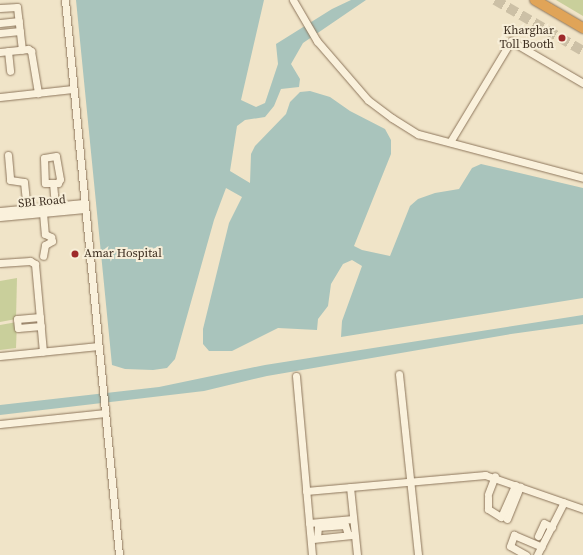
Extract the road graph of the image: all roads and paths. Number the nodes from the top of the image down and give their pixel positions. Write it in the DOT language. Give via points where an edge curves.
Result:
graph roads {
  1 [pos="65,0"];
  2 [pos="293,0"];
  3 [pos="535,0"];
  4 [pos="0,8"];
  5 [pos="19,21"];
  6 [pos="0,23"];
  7 [pos="583,28"];
  8 [pos="20,31"];
  9 [pos="0,33"];
  10 [pos="22,50"];
  11 [pos="4,52"];
  12 [pos="10,71"];
  13 [pos="583,83"];
  14 [pos="74,89"];
  15 [pos="38,93"];
  16 [pos="0,97"];
  17 [pos="450,142"];
  18 [pos="8,155"];
  19 [pos="59,168"];
  20 [pos="45,169"];
  21 [pos="583,178"];
  22 [pos="53,183"];
  23 [pos="55,206"];
  24 [pos="85,206"];
  25 [pos="27,209"];
  26 [pos="0,212"];
  27 [pos="43,213"];
  28 [pos="0,216"];
  29 [pos="43,256"];
  30 [pos="0,264"];
  31 [pos="37,317"];
  32 [pos="38,326"];
  33 [pos="98,346"];
  34 [pos="44,352"];
  35 [pos="0,356"];
  36 [pos="399,374"];
  37 [pos="296,376"];
  38 [pos="105,411"];
  39 [pos="0,424"];
  40 [pos="495,476"];
  41 [pos="410,481"];
  42 [pos="518,486"];
  43 [pos="350,487"];
  44 [pos="306,491"];
  45 [pos="564,502"];
  46 [pos="583,509"];
  47 [pos="353,518"];
  48 [pos="507,519"];
  49 [pos="309,523"];
  50 [pos="552,527"];
  51 [pos="351,535"];
  52 [pos="314,539"];
  53 [pos="546,540"];
  54 [pos="542,547"];
  55 [pos="119,555"];
  56 [pos="312,555"];
  57 [pos="357,555"];
  58 [pos="418,555"];
  59 [pos="526,555"];
  60 [pos="537,555"];
  1 -- 14 [label="street"];
  2 -- 17 [label="street" via="318,41 374,104 418,134"];
  3 -- 7 [label="highway"];
  4 -- 5 [label="street" via="18,7"];
  5 -- 6 [label="street"];
  5 -- 8 [label="street"];
  8 -- 9 [label="street"];
  8 -- 10 [label="street"];
  10 -- 11 [label="street"];
  10 -- 15 [label="street" via="31,51"];
  11 -- 12 [label="street"];
  13 -- 17 [label="street" via="511,41"];
  14 -- 15 [label="street"];
  14 -- 24 [label="street"];
  15 -- 16 [label="street"];
  17 -- 21 [label="street"];
  18 -- 25 [label="street" via="10,180 24,182"];
  19 -- 20 [label="street"];
  19 -- 20 [label="street" via="56,156 45,157"];
  19 -- 22 [label="street" via="60,181"];
  20 -- 22 [label="street" via="45,183"];
  22 -- 23 [label="street"];
  23 -- 24 [label="street, SBI Road"];
  23 -- 25 [label="street, SBI Road"];
  24 -- 27 [label="street, SBI Road"];
  24 -- 33 [label="street"];
  25 -- 26 [label="street, SBI Road"];
  27 -- 28 [label="street, SBI Road"];
  27 -- 29 [label="street" via="45,234 51,237 52,241 45,245"];
  30 -- 31 [label="street" via="30,261 35,264"];
  31 -- 32 [label="street"];
  31 -- 32 [label="street" via="17,319 18,328"];
  32 -- 34 [label="street"];
  33 -- 34 [label="street"];
  33 -- 38 [label="street"];
  34 -- 35 [label="street"];
  36 -- 41 [label="street"];
  37 -- 44 [label="street"];
  38 -- 39 [label="street"];
  38 -- 55 [label="street"];
  40 -- 41 [label="street" via="475,475"];
  40 -- 42 [label="street"];
  40 -- 42 [label="street" via="488,495 488,509 498,517"];
  41 -- 43 [label="street"];
  41 -- 58 [label="street"];
  42 -- 45 [label="street"];
  42 -- 48 [label="street"];
  43 -- 44 [label="street"];
  43 -- 47 [label="street"];
  44 -- 49 [label="street"];
  45 -- 46 [label="street"];
  45 -- 50 [label="street"];
  47 -- 49 [label="street"];
  47 -- 51 [label="street"];
  49 -- 52 [label="street"];
  50 -- 53 [label="street"];
  50 -- 53 [label="street" via="544,524 537,535"];
  51 -- 52 [label="street"];
  51 -- 52 [label="street" via="345,526 318,527"];
  51 -- 57 [label="street"];
  52 -- 56 [label="street"];
  53 -- 54 [label="street"];
  54 -- 59 [label="street" via="514,534 510,546"];
  54 -- 60 [label="street"];
}
